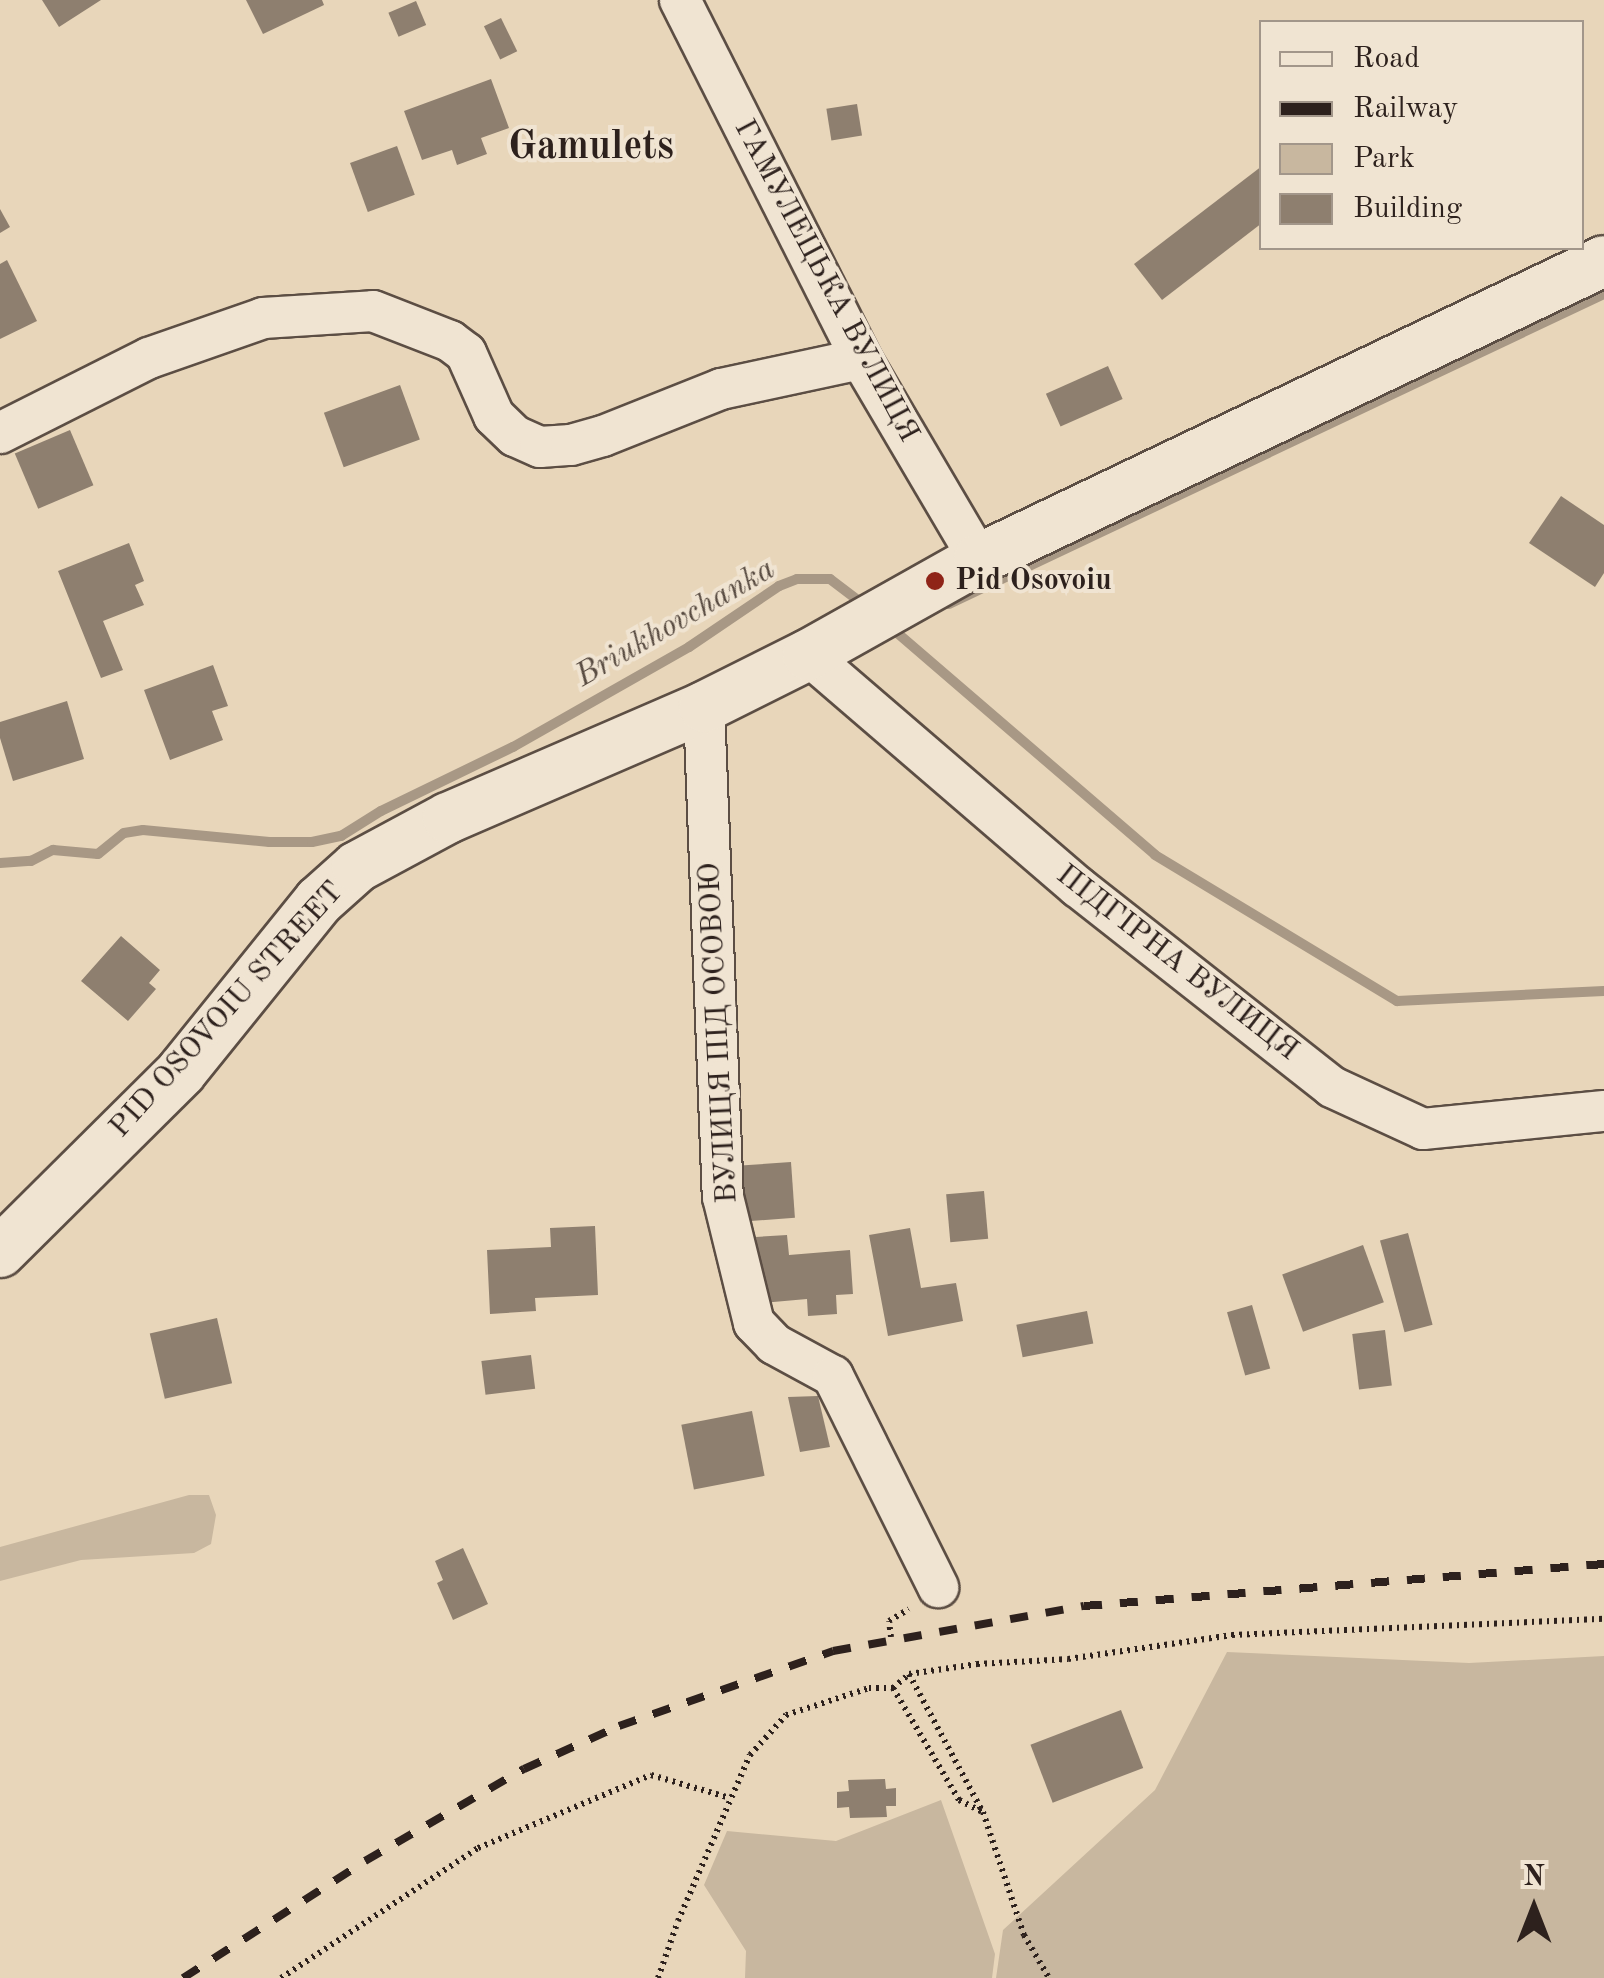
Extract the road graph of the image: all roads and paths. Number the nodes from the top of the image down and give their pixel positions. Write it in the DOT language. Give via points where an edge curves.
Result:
graph roads {
  1 [pos="680,0"];
  2 [pos="1604,261"];
  3 [pos="860,359"];
  4 [pos="0,432"];
  5 [pos="979,559"];
  6 [pos="826,645"];
  7 [pos="704,707"];
  8 [pos="1604,1111"];
  9 [pos="0,1252"];
  10 [pos="938,1587"];
  11 [pos="1604,1619"];
  12 [pos="909,1674"];
  13 [pos="893,1688"];
  14 [pos="730,1798"];
  15 [pos="983,1812"];
  16 [pos="281,1978"];
  17 [pos="658,1978"];
  18 [pos="1049,1978"];
  1 -- 3 [label="street, ГАМУЛЕЦЬКА ВУЛИЦЯ"];
  2 -- 5 [label="street"];
  3 -- 4 [label="street" via="721,389 603,436 540,447 494,416 466,353 450,341 374,311 263,318 149,358"];
  3 -- 5 [label="street, ГАМУЛЕЦЬКА ВУЛИЦЯ"];
  5 -- 6 [label="street, PID OSOVOIU STREET"];
  6 -- 7 [label="street, PID OSOVOIU STREET"];
  6 -- 8 [label="street, ПІДГІРНА ВУЛИЦЯ" via="1078,887 1332,1086 1422,1129"];
  7 -- 9 [label="street, PID OSOVOIU STREET" via="448,818 357,868 319,901 180,1072"];
  7 -- 10 [label="street, ВУЛИЦЯ ПІД ОСОВОЮ" via="723,1197 754,1323 774,1344 833,1376"];
  11 -- 12 [label="path" via="1232,1635 1068,1660"];
  12 -- 13 [label="path"];
  12 -- 15 [label="path"];
  13 -- 14 [label="path" via="869,1688 786,1715 750,1756"];
  13 -- 15 [label="path" via="960,1800"];
  14 -- 16 [label="path" via="651,1775 478,1848"];
  14 -- 17 [label="path"];
  15 -- 18 [label="path" via="1024,1935"];
}
